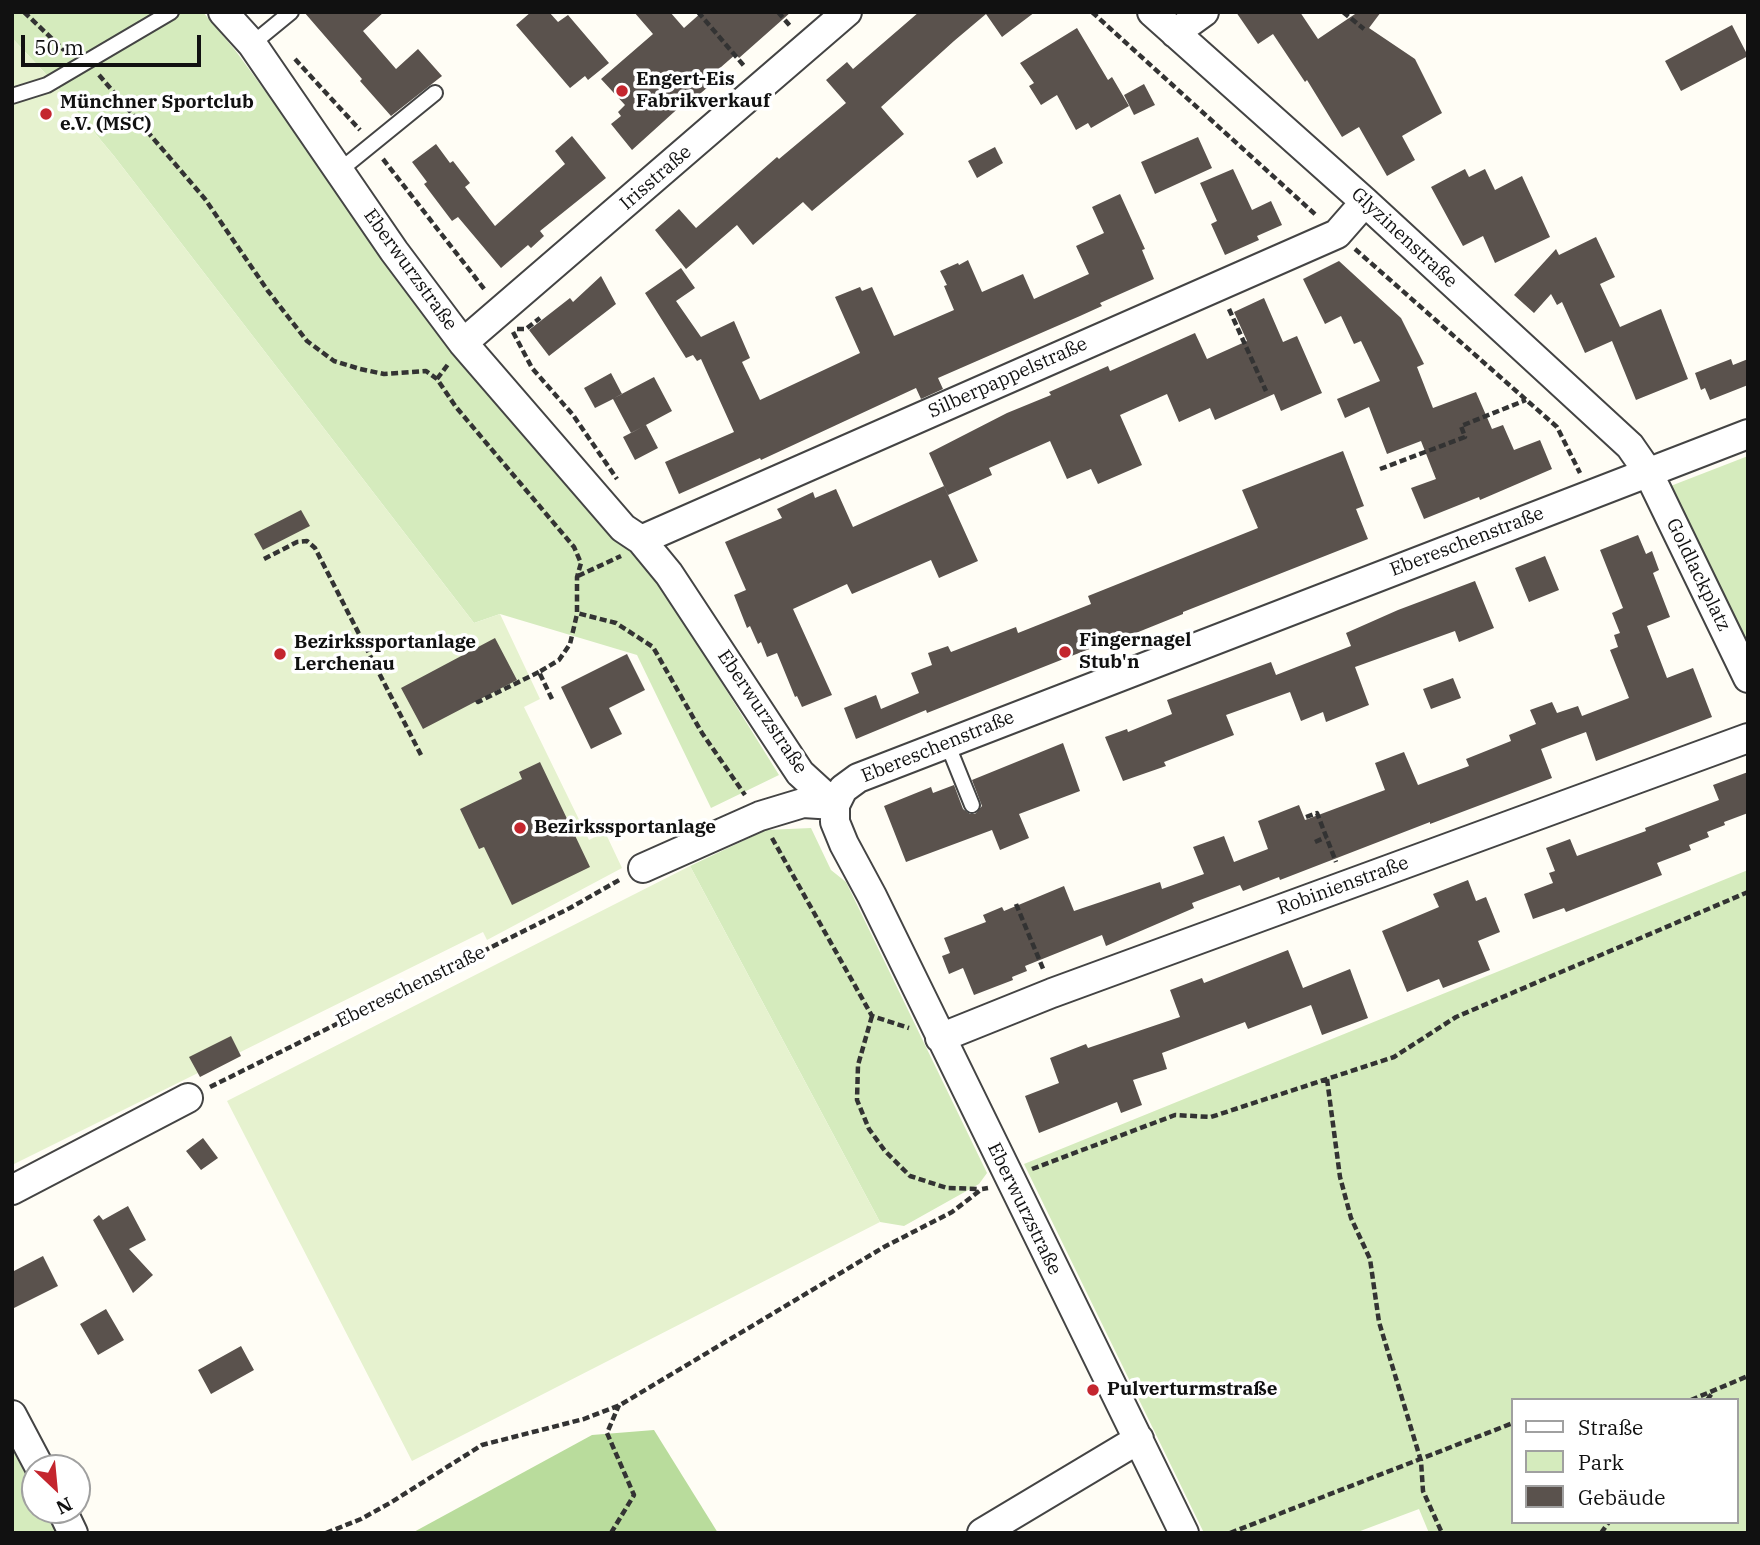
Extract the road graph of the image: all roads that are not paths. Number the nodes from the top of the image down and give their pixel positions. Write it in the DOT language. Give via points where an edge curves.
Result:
graph roads {
  1 [pos="171,12"];
  2 [pos="223,12"];
  3 [pos="291,12"];
  4 [pos="847,12"];
  5 [pos="1152,12"];
  6 [pos="1204,12"];
  7 [pos="1175,33"];
  8 [pos="260,37"];
  9 [pos="435,93"];
  10 [pos="12,96"];
  11 [pos="339,171"];
  12 [pos="1365,202"];
  13 [pos="463,343"];
  14 [pos="1748,434"];
  15 [pos="1648,472"];
  16 [pos="641,540"];
  17 [pos="1748,678"];
  18 [pos="1748,738"];
  19 [pos="947,743"];
  20 [pos="835,804"];
  21 [pos="972,805"];
  22 [pos="643,867"];
  23 [pos="940,1038"];
  24 [pos="188,1098"];
  25 [pos="12,1190"];
  26 [pos="12,1415"];
  27 [pos="1139,1439"];
  28 [pos="33,1454"];
  29 [pos="982,1533"];
  30 [pos="1184,1533"];
  1 -- 10 [label="lane" via="89,63 47,85"];
  2 -- 8 [label="street, Eberwurzstraße"];
  3 -- 8 [label="lane"];
  4 -- 13 [label="street, Irisstraße"];
  5 -- 7 [label="street, Glyzinenstraße"];
  6 -- 7 [label="street"];
  7 -- 12 [label="street, Glyzinenstraße"];
  8 -- 11 [label="street, Eberwurzstraße"];
  9 -- 11 [label="lane"];
  11 -- 13 [label="street, Eberwurzstraße"];
  12 -- 15 [label="street, Glyzinenstraße" via="1630,446"];
  12 -- 16 [label="street, Silberpappelstraße" via="1337,234"];
  13 -- 16 [label="street, Eberwurzstraße" via="623,528"];
  14 -- 15 [label="street, Ebereschenstraße"];
  15 -- 17 [label="street, Goldlackplatz"];
  15 -- 19 [label="street, Ebereschenstraße"];
  16 -- 20 [label="street, Eberwurzstraße" via="676,584 800,773"];
  18 -- 23 [label="street, Robinienstraße"];
  19 -- 20 [label="street, Ebereschenstraße" via="858,778 843,789"];
  19 -- 21 [label="lane"];
  20 -- 22 [label="street" via="803,803 760,816"];
  20 -- 23 [label="street, Eberwurzstraße" via="835,822 844,844"];
  23 -- 27 [label="street, Eberwurzstraße"];
  24 -- 25 [label="street"];
  26 -- 28 [label="street"];
  27 -- 29 [label="street"];
  27 -- 30 [label="street, Eberwurzstraße"];
}
